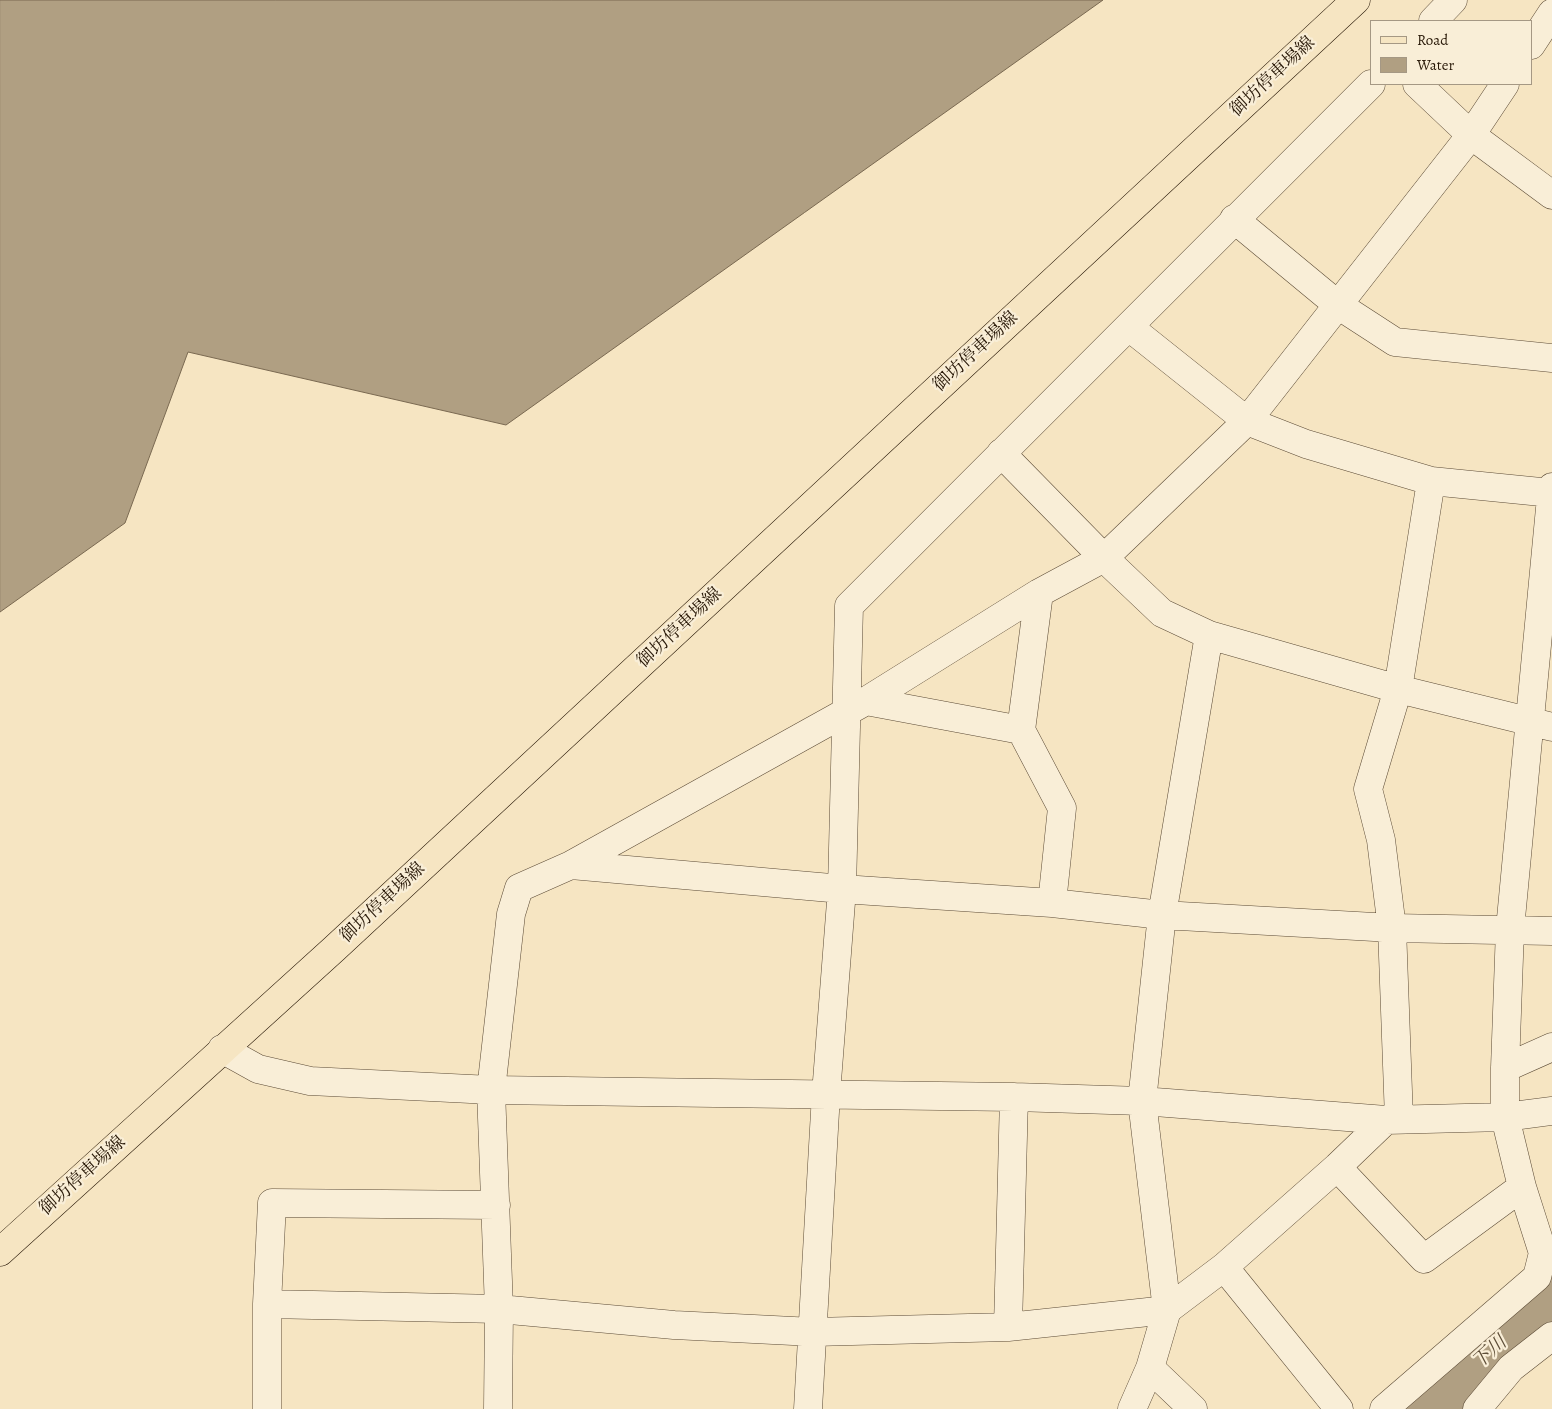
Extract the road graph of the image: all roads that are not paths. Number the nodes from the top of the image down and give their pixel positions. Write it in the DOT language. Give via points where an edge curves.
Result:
graph roads {
  1 [pos="1356,0"];
  2 [pos="1453,0"];
  3 [pos="1552,14"];
  4 [pos="1433,20"];
  5 [pos="1532,44"];
  6 [pos="1370,85"];
  7 [pos="1418,85"];
  8 [pos="1504,85"];
  9 [pos="1471,135"];
  10 [pos="1552,195"];
  11 [pos="1234,219"];
  12 [pos="1338,305"];
  13 [pos="1129,327"];
  14 [pos="1552,358"];
  15 [pos="1247,421"];
  16 [pos="1001,453"];
  17 [pos="1431,481"];
  18 [pos="1552,487"];
  19 [pos="1552,493"];
  20 [pos="1104,558"];
  21 [pos="1039,593"];
  22 [pos="1209,635"];
  23 [pos="1398,689"];
  24 [pos="857,706"];
  25 [pos="1541,724"];
  26 [pos="1021,730"];
  27 [pos="571,865"];
  28 [pos="842,889"];
  29 [pos="1052,903"];
  30 [pos="1162,915"];
  31 [pos="1392,928"];
  32 [pos="1510,929"];
  33 [pos="1552,931"];
  34 [pos="1552,1047"];
  35 [pos="222,1049"];
  36 [pos="1505,1068"];
  37 [pos="492,1090"];
  38 [pos="826,1094"];
  39 [pos="1014,1097"];
  40 [pos="1142,1101"];
  41 [pos="1552,1111"];
  42 [pos="1505,1117"];
  43 [pos="1392,1119"];
  44 [pos="1338,1167"];
  45 [pos="1522,1187"];
  46 [pos="496,1205"];
  47 [pos="0,1252"];
  48 [pos="1224,1267"];
  49 [pos="267,1304"];
  50 [pos="499,1309"];
  51 [pos="1167,1310"];
  52 [pos="1008,1327"];
  53 [pos="813,1332"];
  54 [pos="1552,1336"];
  55 [pos="1150,1368"];
  56 [pos="267,1409"];
  57 [pos="498,1409"];
  58 [pos="808,1409"];
  59 [pos="1132,1409"];
  60 [pos="1193,1409"];
  61 [pos="1340,1409"];
  62 [pos="1384,1409"];
  63 [pos="1477,1409"];
  1 -- 35 [label="main road, 御坊停車場線" via="334,949"];
  2 -- 4 [label="street"];
  3 -- 5 [label="street"];
  6 -- 11 [label="street"];
  7 -- 9 [label="street"];
  8 -- 9 [label="street"];
  9 -- 10 [label="street"];
  9 -- 12 [label="street"];
  11 -- 12 [label="street"];
  11 -- 13 [label="street"];
  12 -- 14 [label="street" via="1395,342"];
  12 -- 15 [label="street"];
  13 -- 15 [label="street"];
  13 -- 16 [label="street"];
  15 -- 17 [label="street" via="1306,444"];
  15 -- 20 [label="street"];
  16 -- 20 [label="street"];
  16 -- 24 [label="street" via="849,606"];
  17 -- 19 [label="street"];
  17 -- 23 [label="street"];
  18 -- 19 [label="street"];
  19 -- 25 [label="street"];
  20 -- 21 [label="street"];
  20 -- 22 [label="street" via="1162,613"];
  21 -- 24 [label="street"];
  21 -- 26 [label="street"];
  22 -- 23 [label="street"];
  22 -- 30 [label="street"];
  23 -- 25 [label="street"];
  23 -- 31 [label="street" via="1368,789 1381,840"];
  24 -- 26 [label="street"];
  24 -- 27 [label="street"];
  24 -- 28 [label="street"];
  25 -- 32 [label="street"];
  26 -- 29 [label="street" via="1062,808"];
  27 -- 28 [label="street"];
  27 -- 37 [label="street" via="519,888 511,914"];
  28 -- 29 [label="street"];
  28 -- 38 [label="street"];
  29 -- 30 [label="street"];
  30 -- 31 [label="street"];
  30 -- 40 [label="street"];
  31 -- 32 [label="street"];
  31 -- 43 [label="street"];
  32 -- 33 [label="street"];
  32 -- 36 [label="street"];
  34 -- 36 [label="street"];
  35 -- 37 [label="street" via="258,1069 310,1081"];
  35 -- 47 [label="main road, 御坊停車場線"];
  36 -- 42 [label="street"];
  37 -- 38 [label="street"];
  37 -- 46 [label="street"];
  38 -- 39 [label="street"];
  38 -- 53 [label="street"];
  39 -- 40 [label="street"];
  39 -- 52 [label="street"];
  40 -- 43 [label="street"];
  40 -- 51 [label="street"];
  41 -- 42 [label="street"];
  42 -- 43 [label="street"];
  42 -- 45 [label="street"];
  43 -- 44 [label="street"];
  44 -- 45 [label="street" via="1424,1260"];
  44 -- 48 [label="street"];
  45 -- 62 [label="street" via="1543,1253 1537,1277"];
  46 -- 49 [label="street" via="272,1203"];
  46 -- 50 [label="street"];
  48 -- 51 [label="street"];
  48 -- 61 [label="street"];
  49 -- 50 [label="street"];
  49 -- 56 [label="street"];
  50 -- 53 [label="street"];
  50 -- 57 [label="street"];
  51 -- 52 [label="street"];
  51 -- 55 [label="street"];
  52 -- 53 [label="street"];
  53 -- 58 [label="street"];
  54 -- 63 [label="street" via="1511,1368"];
  55 -- 59 [label="street"];
  55 -- 60 [label="street"];
}
